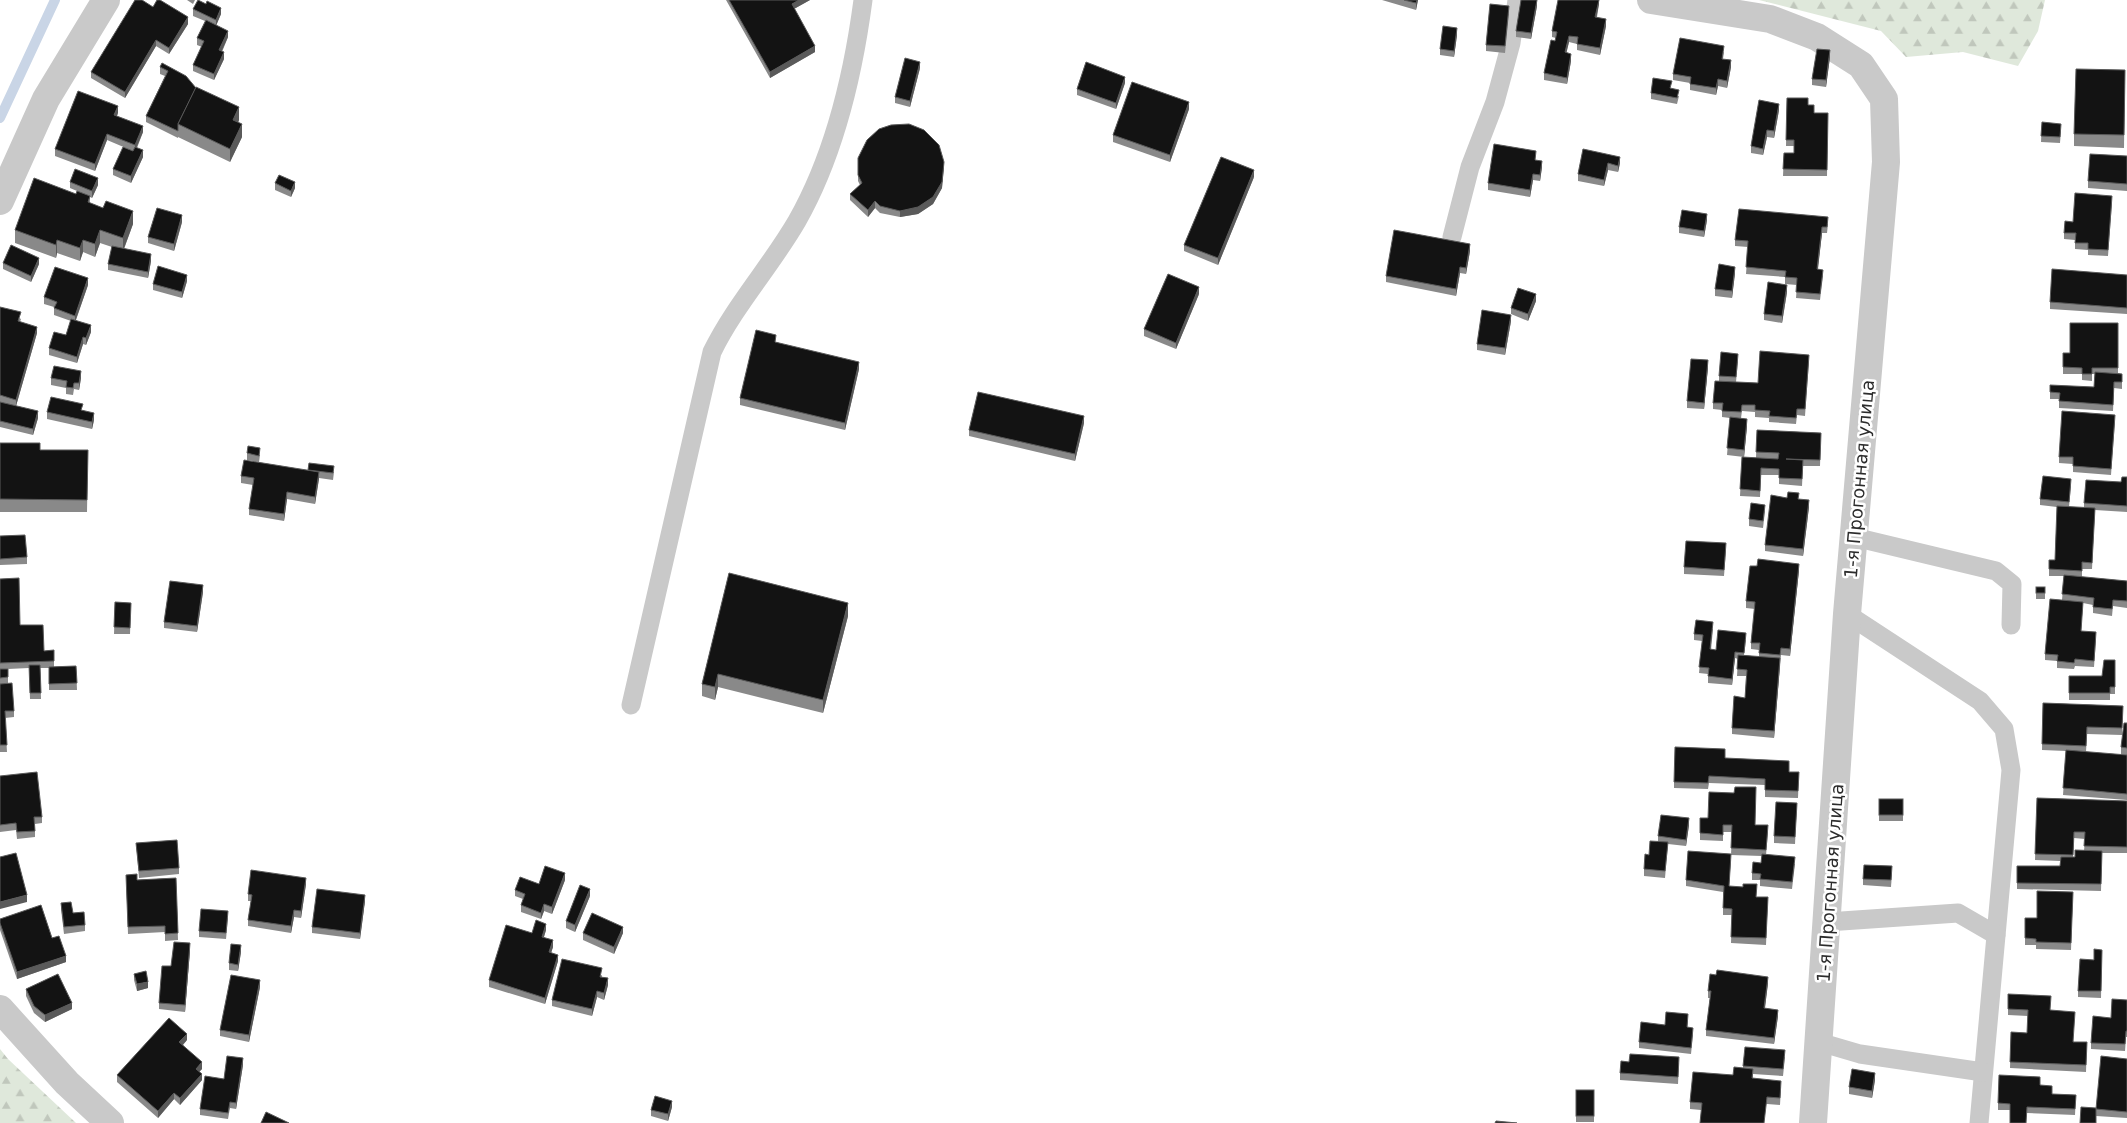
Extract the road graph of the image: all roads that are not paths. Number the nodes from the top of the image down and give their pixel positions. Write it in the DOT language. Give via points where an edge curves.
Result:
graph roads {
  1 [pos="106,0"];
  2 [pos="863,0"];
  3 [pos="1517,0"];
  4 [pos="1651,0"];
  5 [pos="0,201"];
  6 [pos="1452,237"];
  7 [pos="1854,537"];
  8 [pos="1847,614"];
  9 [pos="2011,625"];
  10 [pos="631,705"];
  11 [pos="1827,922"];
  12 [pos="1996,934"];
  13 [pos="0,1009"];
  14 [pos="1819,1042"];
  15 [pos="1983,1072"];
  16 [pos="110,1123"];
  17 [pos="1813,1123"];
  18 [pos="1978,1123"];
  1 -- 5 [label="street" via="46,99"];
  2 -- 10 [label="lane" via="841,115 823,168 796,222 726,323 712,352"];
  3 -- 6 [label="lane" via="1495,102 1470,167"];
  4 -- 7 [label="street, 1-я Прогонная улица" via="1770,19 1817,37 1861,65 1884,100 1886,162"];
  7 -- 8 [label="street, 1-я Прогонная улица"];
  7 -- 9 [label="lane" via="1996,571 2012,584"];
  8 -- 11 [label="street, 1-я Прогонная улица"];
  8 -- 12 [label="lane" via="1980,701 2004,729 2011,770"];
  11 -- 12 [label="lane" via="1958,913"];
  11 -- 14 [label="street, 1-я Прогонная улица"];
  12 -- 15 [label="lane"];
  13 -- 16 [label="street"];
  14 -- 15 [label="lane" via="1860,1054"];
  14 -- 17 [label="street, 1-я Прогонная улица"];
  15 -- 18 [label="lane"];
}
